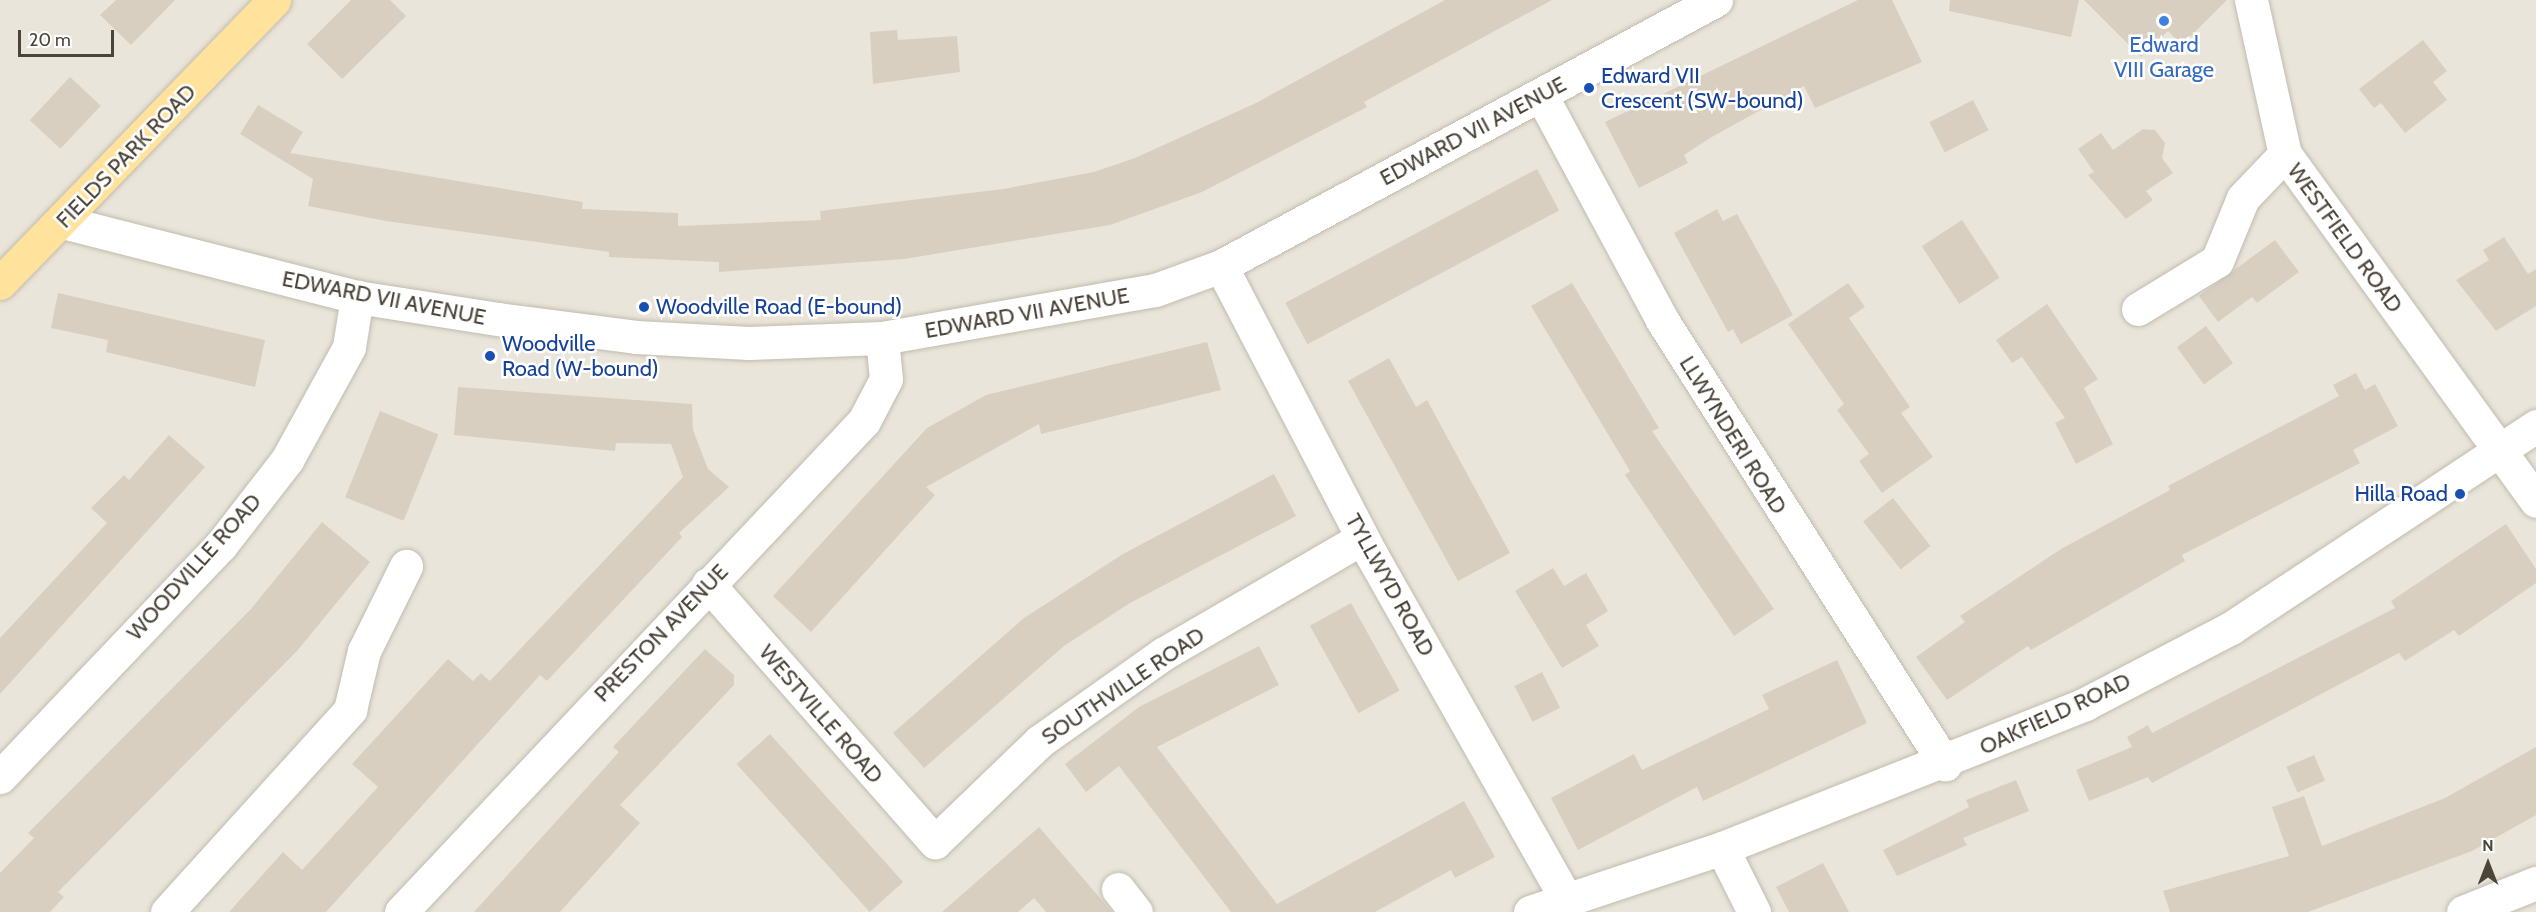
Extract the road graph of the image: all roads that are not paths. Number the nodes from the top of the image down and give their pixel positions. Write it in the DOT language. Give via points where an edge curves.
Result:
graph roads {
  1 [pos="274,0"];
  2 [pos="1716,0"];
  3 [pos="2251,0"];
  4 [pos="1541,95"];
  5 [pos="2285,154"];
  6 [pos="63,222"];
  7 [pos="1221,266"];
  8 [pos="0,284"];
  9 [pos="357,297"];
  10 [pos="2138,309"];
  11 [pos="882,338"];
  12 [pos="2536,426"];
  13 [pos="2498,451"];
  14 [pos="2536,501"];
  15 [pos="1362,538"];
  16 [pos="406,566"];
  17 [pos="708,584"];
  18 [pos="1945,764"];
  19 [pos="0,777"];
  20 [pos="935,842"];
  21 [pos="1722,848"];
  22 [pos="2536,883"];
  23 [pos="1566,899"];
  24 [pos="167,912"];
  25 [pos="400,912"];
  26 [pos="1530,912"];
  27 [pos="1754,912"];
  28 [pos="2463,912"];
  1 -- 6 [label="main road, FIELDS PARK ROAD"];
  2 -- 4 [label="street, EDWARD VII AVENUE"];
  3 -- 5 [label="street, WESTFIELD ROAD"];
  4 -- 7 [label="street, EDWARD VII AVENUE"];
  4 -- 18 [label="street, LLWYNDERI ROAD" via="1662,320"];
  5 -- 10 [label="street" via="2243,198 2217,261"];
  5 -- 13 [label="street, WESTFIELD ROAD"];
  6 -- 8 [label="main road, FIELDS PARK ROAD"];
  6 -- 9 [label="street, EDWARD VII AVENUE"];
  7 -- 11 [label="street, EDWARD VII AVENUE" via="1155,290"];
  7 -- 15 [label="street, TYLLWYD ROAD"];
  9 -- 11 [label="street, EDWARD VII AVENUE" via="636,338 749,343"];
  9 -- 19 [label="street, WOODVILLE ROAD" via="349,347 288,460 221,544"];
  11 -- 17 [label="street, PRESTON AVENUE" via="886,379 864,421"];
  12 -- 13 [label="street, OAKFIELD ROAD"];
  13 -- 14 [label="street"];
  13 -- 18 [label="street, OAKFIELD ROAD" via="2231,628 2085,704"];
  15 -- 20 [label="street, SOUTHVILLE ROAD" via="1163,654 1040,741"];
  15 -- 23 [label="street, TYLLWYD ROAD"];
  16 -- 24 [label="street" via="364,651 350,710"];
  17 -- 20 [label="street, WESTVILLE ROAD"];
  17 -- 25 [label="street, PRESTON AVENUE"];
  18 -- 21 [label="street, OAKFIELD ROAD"];
  21 -- 23 [label="street, OAKFIELD ROAD"];
  21 -- 27 [label="street"];
  22 -- 28 [label="street"];
  23 -- 26 [label="street, OAKFIELD ROAD"];
}
